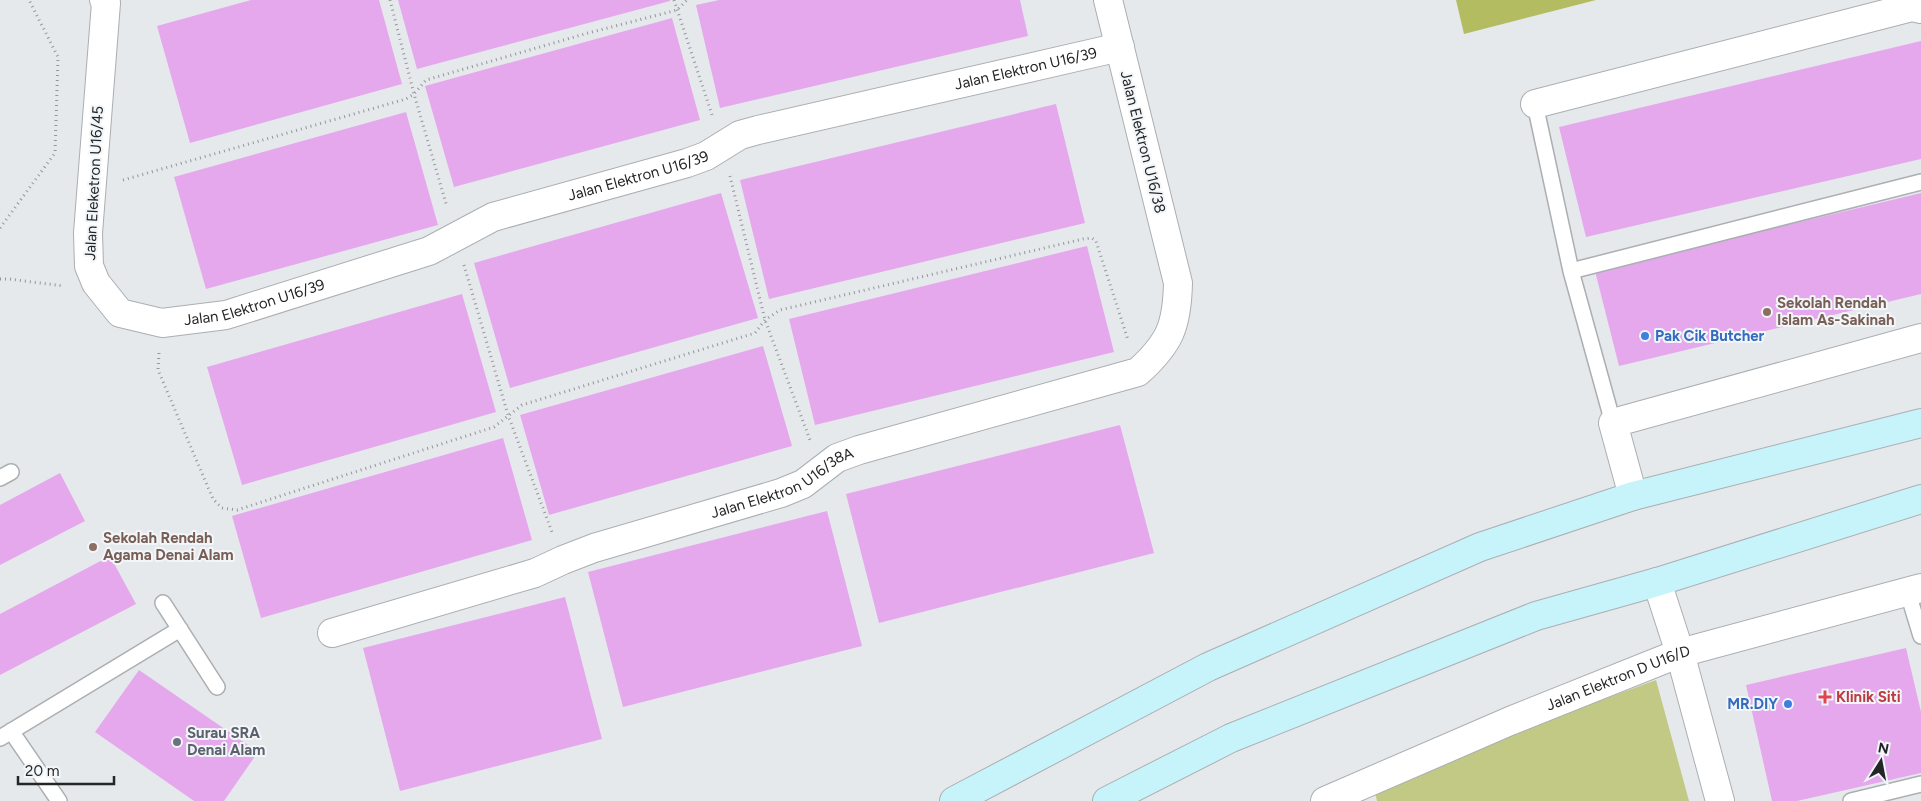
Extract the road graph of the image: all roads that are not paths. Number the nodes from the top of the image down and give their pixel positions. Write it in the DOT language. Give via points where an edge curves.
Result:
graph roads {
  1 [pos="1108,0"];
  2 [pos="109,1"];
  3 [pos="1921,9"];
  4 [pos="1120,47"];
  5 [pos="1535,104"];
  6 [pos="1921,182"];
  7 [pos="1571,271"];
  8 [pos="1178,283"];
  9 [pos="162,323"];
  10 [pos="1921,338"];
  11 [pos="1612,423"];
  12 [pos="1921,423"];
  13 [pos="1633,496"];
  14 [pos="1921,499"];
  15 [pos="1657,582"];
  16 [pos="1914,589"];
  17 [pos="163,603"];
  18 [pos="180,629"];
  19 [pos="332,633"];
  20 [pos="1921,636"];
  21 [pos="1680,653"];
  22 [pos="217,688"];
  23 [pos="6,734"];
  24 [pos="1921,784"];
  25 [pos="1336,798"];
  26 [pos="59,801"];
  27 [pos="954,801"];
  28 [pos="1107,801"];
  29 [pos="1720,801"];
  30 [pos="1851,801"];
  1 -- 4 [label="street, Jalan Elektron U16/38"];
  2 -- 9 [label="street, Jalan Eleketron U16/45" via="91,190 89,266 96,282 120,313"];
  3 -- 5 [label="street" via="1912,7"];
  4 -- 8 [label="street, Jalan Elektron U16/38"];
  4 -- 9 [label="street, Jalan Elektron U16/39" via="740,135 706,156 687,163 493,218 429,251 226,315"];
  5 -- 7 [label="lane"];
  6 -- 7 [label="lane"];
  7 -- 11 [label="lane"];
  8 -- 19 [label="street, Jalan Elektron U16/38A" via="1177,308 1168,338 1157,355 1138,372 859,450 837,458 803,484 781,492 594,548 535,573"];
  10 -- 11 [label="street"];
  11 -- 13 [label="street"];
  12 -- 13 [label="main road"];
  13 -- 27 [label="main road" via="1480,547 1208,666"];
  14 -- 15 [label="main road"];
  15 -- 21 [label="street"];
  15 -- 28 [label="main road" via="1536,616 1240,734"];
  16 -- 20 [label="lane"];
  16 -- 21 [label="street, Jalan Elektron D U16/D"];
  17 -- 18 [label="lane"];
  18 -- 22 [label="lane"];
  18 -- 23 [label="lane"];
  21 -- 25 [label="street, Jalan Elektron D U16/D" via="1510,721"];
  21 -- 29 [label="street"];
  23 -- 26 [label="lane"];
  24 -- 30 [label="lane"];
}
